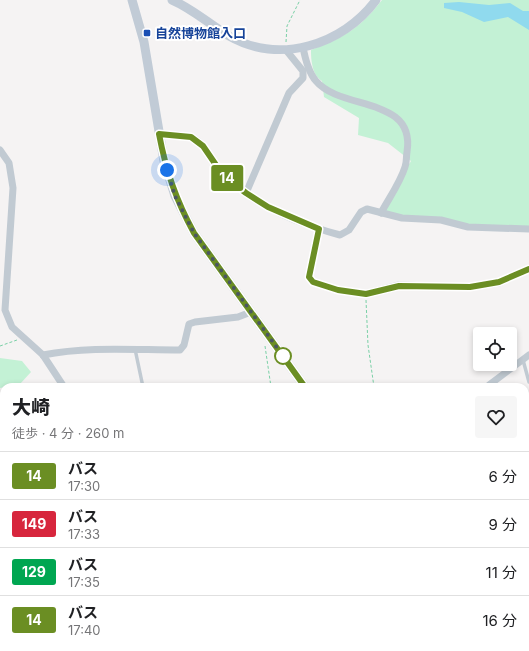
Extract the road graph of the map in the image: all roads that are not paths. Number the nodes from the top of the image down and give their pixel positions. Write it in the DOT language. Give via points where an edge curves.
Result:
graph roads {
  1 [pos="132,0"];
  2 [pos="172,0"];
  3 [pos="376,0"];
  4 [pos="304,47"];
  5 [pos="286,50"];
  6 [pos="159,134"];
  7 [pos="0,150"];
  8 [pos="246,193"];
  9 [pos="381,213"];
  10 [pos="319,229"];
  11 [pos="529,229"];
  12 [pos="529,269"];
  13 [pos="251,312"];
  14 [pos="135,350"];
  15 [pos="43,355"];
  16 [pos="529,355"];
  17 [pos="523,360"];
  18 [pos="529,382"];
  19 [pos="61,383"];
  20 [pos="142,383"];
  21 [pos="302,383"];
  22 [pos="492,383"];
  1 -- 6 [label="street" via="144,42"];
  2 -- 5 [label="street" via="240,41"];
  3 -- 4 [label="street" via="364,15 350,26 327,40"];
  4 -- 5 [label="street"];
  4 -- 9 [label="street" via="314,80 330,93 391,114 401,120 409,141 405,167"];
  5 -- 8 [label="street" via="303,71 303,78 289,93"];
  6 -- 8 [label="street" via="191,137 201,143 229,180"];
  6 -- 13 [label="street" via="169,178 183,212 194,233"];
  7 -- 15 [label="street" via="9,163 13,188 5,310 12,327"];
  8 -- 10 [label="street" via="268,207"];
  9 -- 10 [label="street" via="367,209 361,212 349,230 340,235"];
  9 -- 11 [label="street" via="402,218 441,220 468,227"];
  10 -- 12 [label="street" via="309,277 313,282 338,290 366,294 399,286 470,287 499,282"];
  13 -- 14 [label="street" via="238,317 188,324 184,345 180,350"];
  13 -- 21 [label="street"];
  14 -- 15 [label="street" via="70,351"];
  14 -- 20 [label="lane"];
  15 -- 19 [label="street"];
  16 -- 17 [label="street"];
  17 -- 18 [label="lane"];
  17 -- 22 [label="street"];
}
